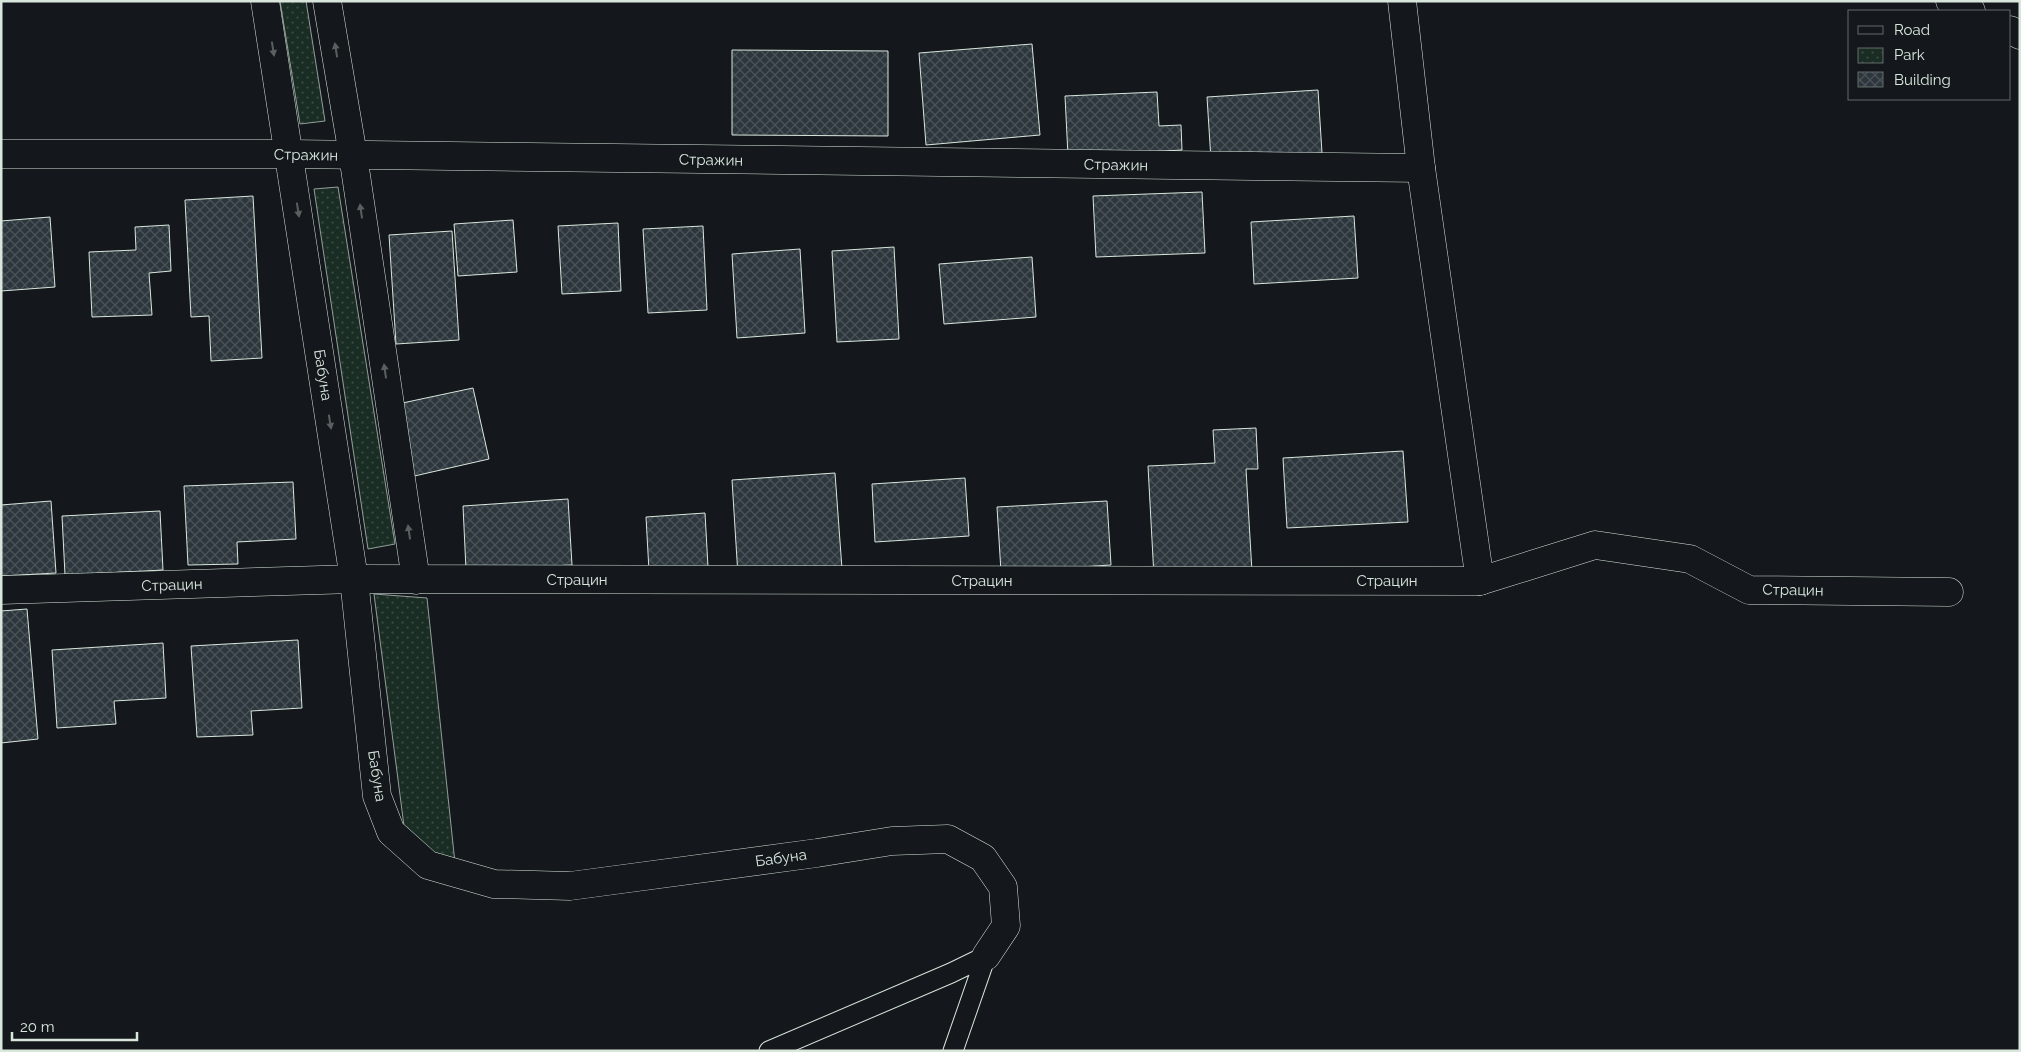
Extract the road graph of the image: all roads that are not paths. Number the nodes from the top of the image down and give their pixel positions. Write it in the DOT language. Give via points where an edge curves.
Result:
graph roads {
  1 [pos="265,1"];
  2 [pos="328,1"];
  3 [pos="1402,1"];
  4 [pos="1950,1"];
  5 [pos="1969,10"];
  6 [pos="1,154"];
  7 [pos="290,154"];
  8 [pos="353,155"];
  9 [pos="1421,168"];
  10 [pos="354,579"];
  11 [pos="416,580"];
  12 [pos="1480,581"];
  13 [pos="1,590"];
  14 [pos="1950,592"];
  15 [pos="986,956"];
  16 [pos="769,1051"];
  17 [pos="953,1051"];
  1 -- 7 [label="street, Бабуна, one-way"];
  8 -- 2 [label="street, one-way"];
  3 -- 9 [label="street"];
  4 -- 5 [label="street"];
  6 -- 7 [label="street, Стражин"];
  7 -- 8 [label="street, Стражин"];
  7 -- 10 [label="street, Бабуна, one-way"];
  8 -- 9 [label="street, Стражин"];
  11 -- 8 [label="street, one-way"];
  9 -- 12 [label="street"];
  10 -- 11 [label="street, Страцин"];
  10 -- 13 [label="street, Страцин"];
  10 -- 15 [label="street, Бабуна" via="377,796 391,832 428,865 494,884 570,886 892,841 948,839 983,858 1003,887 1006,926"];
  11 -- 12 [label="street, Страцин"];
  12 -- 14 [label="street, Страцин" via="1595,545 1690,559 1749,590"];
  15 -- 16 [label="lane"];
  15 -- 17 [label="lane"];
}
